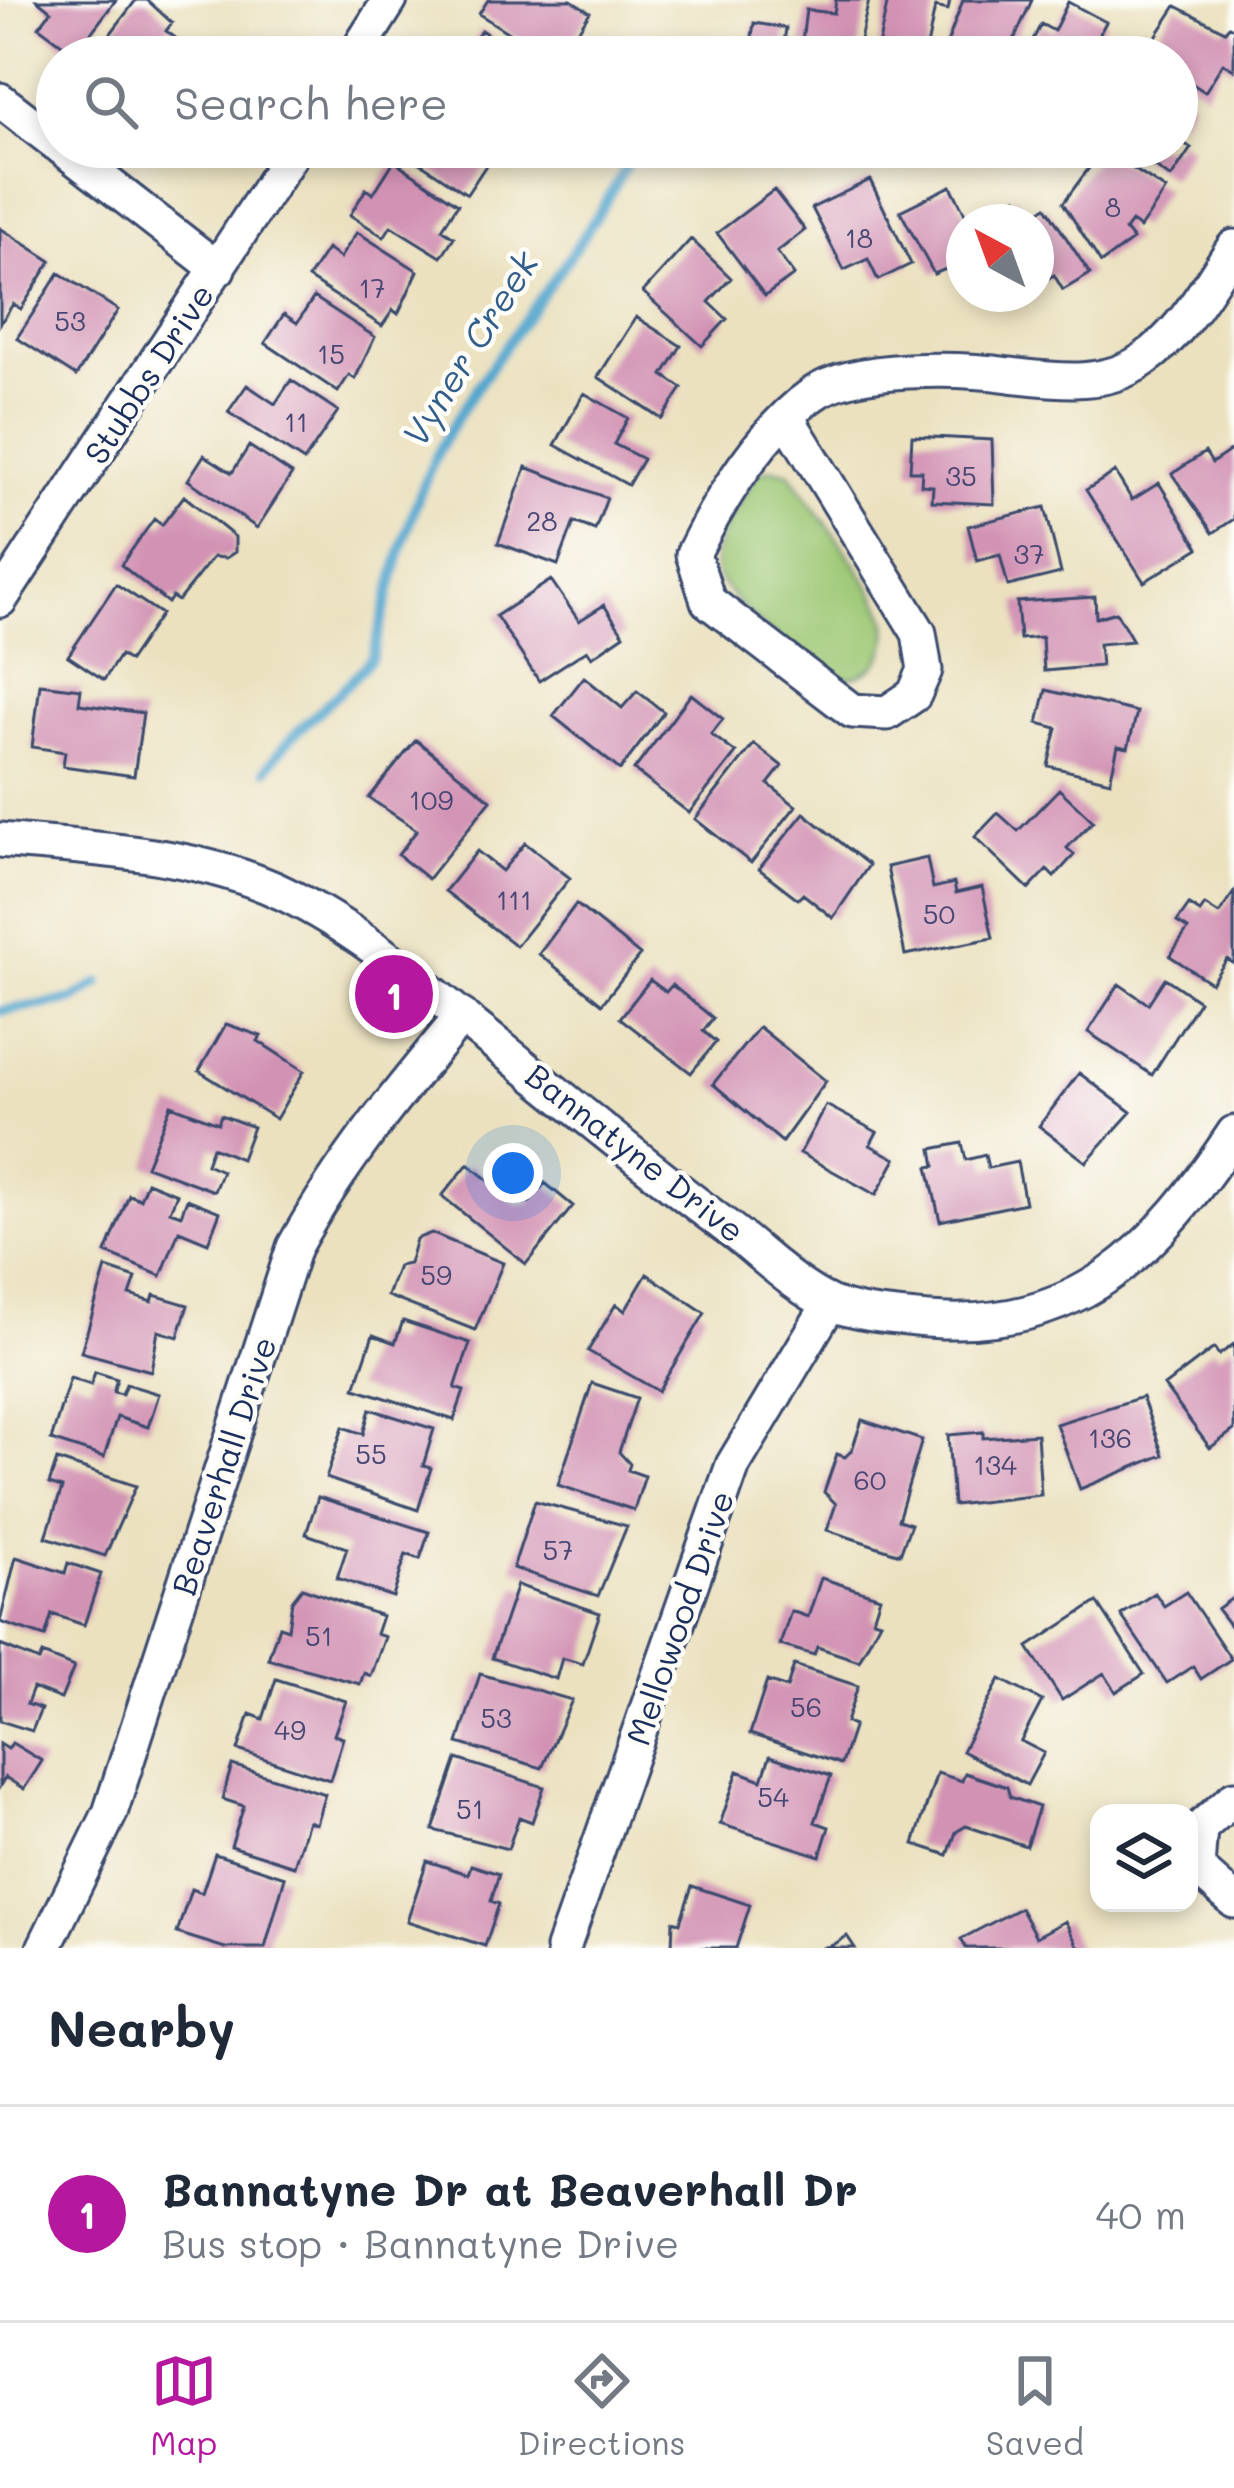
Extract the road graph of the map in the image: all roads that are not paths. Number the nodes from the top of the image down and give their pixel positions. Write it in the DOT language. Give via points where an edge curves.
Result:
graph roads {
  1 [pos="390,0"];
  2 [pos="367,36"];
  3 [pos="0,100"];
  4 [pos="36,128"];
  5 [pos="87,168"];
  6 [pos="283,168"];
  7 [pos="1234,247"];
  8 [pos="218,269"];
  9 [pos="787,418"];
  10 [pos="0,600"];
  11 [pos="0,840"];
  12 [pos="462,1016"];
  13 [pos="1234,1133"];
  14 [pos="830,1303"];
  15 [pos="1234,1798"];
  16 [pos="1234,1900"];
  17 [pos="44,1948"];
  18 [pos="563,1948"];
  1 -- 2 [label="street"];
  3 -- 4 [label="street"];
  5 -- 8 [label="street"];
  6 -- 8 [label="street, Stubbs Drive"];
  7 -- 9 [label="street" via="1181,327 1141,362 1109,375 1071,382 988,372 864,375 815,392"];
  8 -- 10 [label="street, Stubbs Drive"];
  9 -- 9 [label="street" via="919,633 925,670 914,695 887,713 852,712 708,601 696,578 692,554 707,524"];
  11 -- 12 [label="street, Bannatyne Drive" via="197,865 283,892 370,944"];
  12 -- 14 [label="street, Bannatyne Drive"];
  12 -- 17 [label="street, Beaverhall Drive" via="377,1117 294,1246 110,1813"];
  13 -- 14 [label="street, Bannatyne Drive" via="1145,1250 1054,1306 957,1322"];
  14 -- 18 [label="street, Mellowood Drive" via="734,1466"];
  15 -- 16 [label="street" via="1200,1828 1197,1868"];
}
